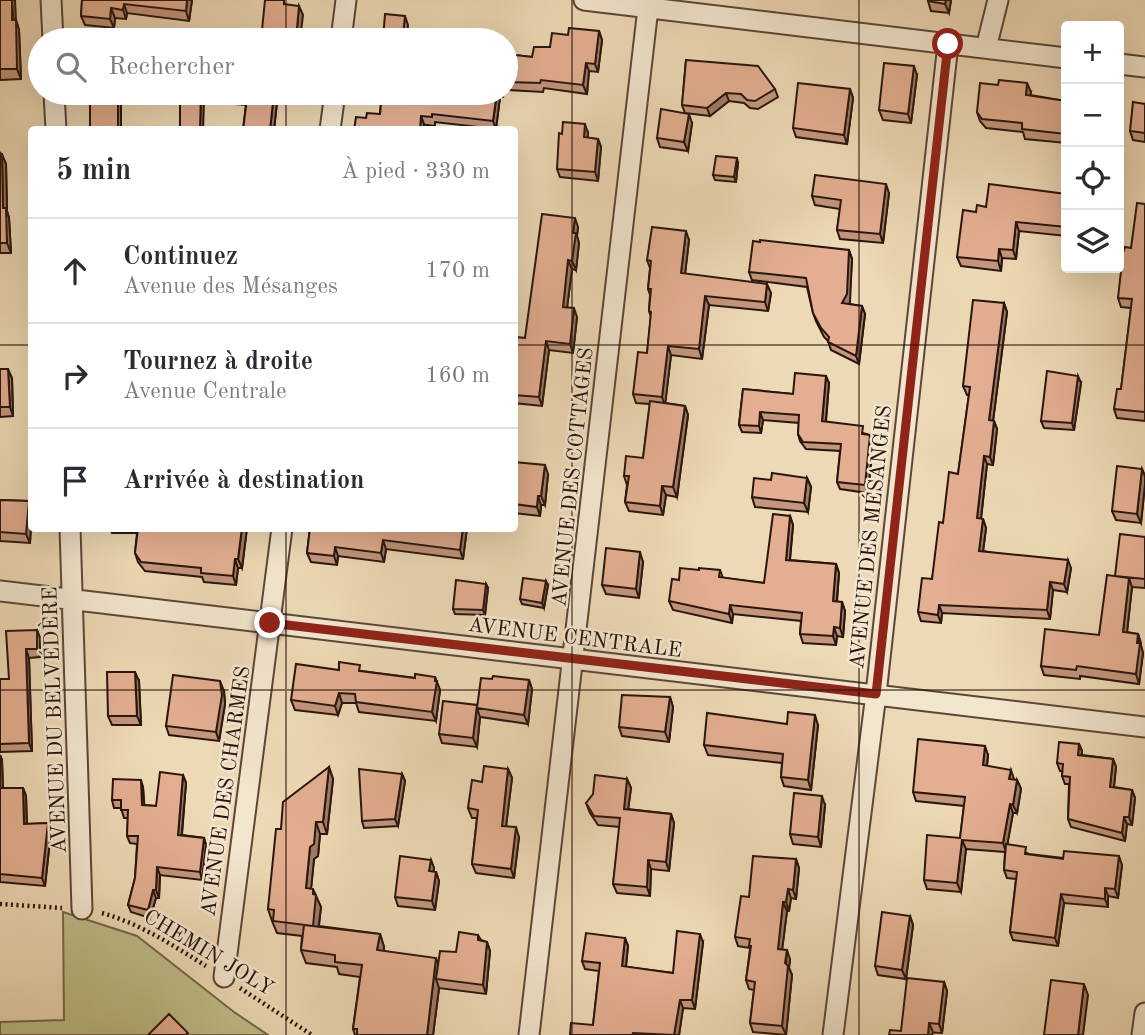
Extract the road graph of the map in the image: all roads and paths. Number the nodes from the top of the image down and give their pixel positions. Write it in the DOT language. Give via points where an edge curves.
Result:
graph roads {
  1 [pos="51,0"];
  2 [pos="346,0"];
  3 [pos="584,0"];
  4 [pos="998,0"];
  5 [pos="648,8"];
  6 [pos="52,28"];
  7 [pos="342,28"];
  8 [pos="948,44"];
  9 [pos="986,48"];
  10 [pos="1061,57"];
  11 [pos="1124,65"];
  12 [pos="1145,67"];
  13 [pos="55,105"];
  14 [pos="334,105"];
  15 [pos="56,126"];
  16 [pos="331,126"];
  17 [pos="70,532"];
  18 [pos="281,532"];
  19 [pos="0,591"];
  20 [pos="72,599"];
  21 [pos="270,623"];
  22 [pos="574,660"];
  23 [pos="876,694"];
  24 [pos="1145,727"];
  25 [pos="0,904"];
  26 [pos="82,909"];
  27 [pos="224,976"];
  28 [pos="1145,1013"];
  29 [pos="312,1035"];
  30 [pos="529,1035"];
  31 [pos="833,1035"];
  32 [pos="1142,1035"];
  1 -- 6 [label="street"];
  2 -- 7 [label="street"];
  3 -- 5 [label="street"];
  4 -- 9 [label="street"];
  5 -- 8 [label="street"];
  5 -- 22 [label="street, AVENUE DES COTTAGES"];
  8 -- 9 [label="street"];
  8 -- 23 [label="street, AVENUE DES MÉSANGES"];
  9 -- 10 [label="street"];
  11 -- 12 [label="street"];
  13 -- 15 [label="street"];
  14 -- 16 [label="street"];
  17 -- 20 [label="street, AVENUE DU BELVÉDÈRE"];
  18 -- 21 [label="street, AVENUE DES CHARMES"];
  19 -- 20 [label="street, AVENUE CENTRALE"];
  20 -- 21 [label="street, AVENUE CENTRALE"];
  20 -- 26 [label="street, AVENUE DU BELVÉDÈRE"];
  21 -- 22 [label="street, AVENUE CENTRALE"];
  21 -- 27 [label="street, AVENUE DES CHARMES"];
  22 -- 23 [label="street, AVENUE CENTRALE"];
  22 -- 30 [label="street, AVENUE DES COTTAGES"];
  23 -- 24 [label="street, AVENUE CENTRALE"];
  23 -- 31 [label="street, AVENUE DES MÉSANGES"];
  25 -- 26 [label="path, CHEMIN JOLY"];
  26 -- 27 [label="path, CHEMIN JOLY" via="151,932"];
  27 -- 29 [label="path, CHEMIN JOLY"];
  28 -- 32 [label="street"];
}
